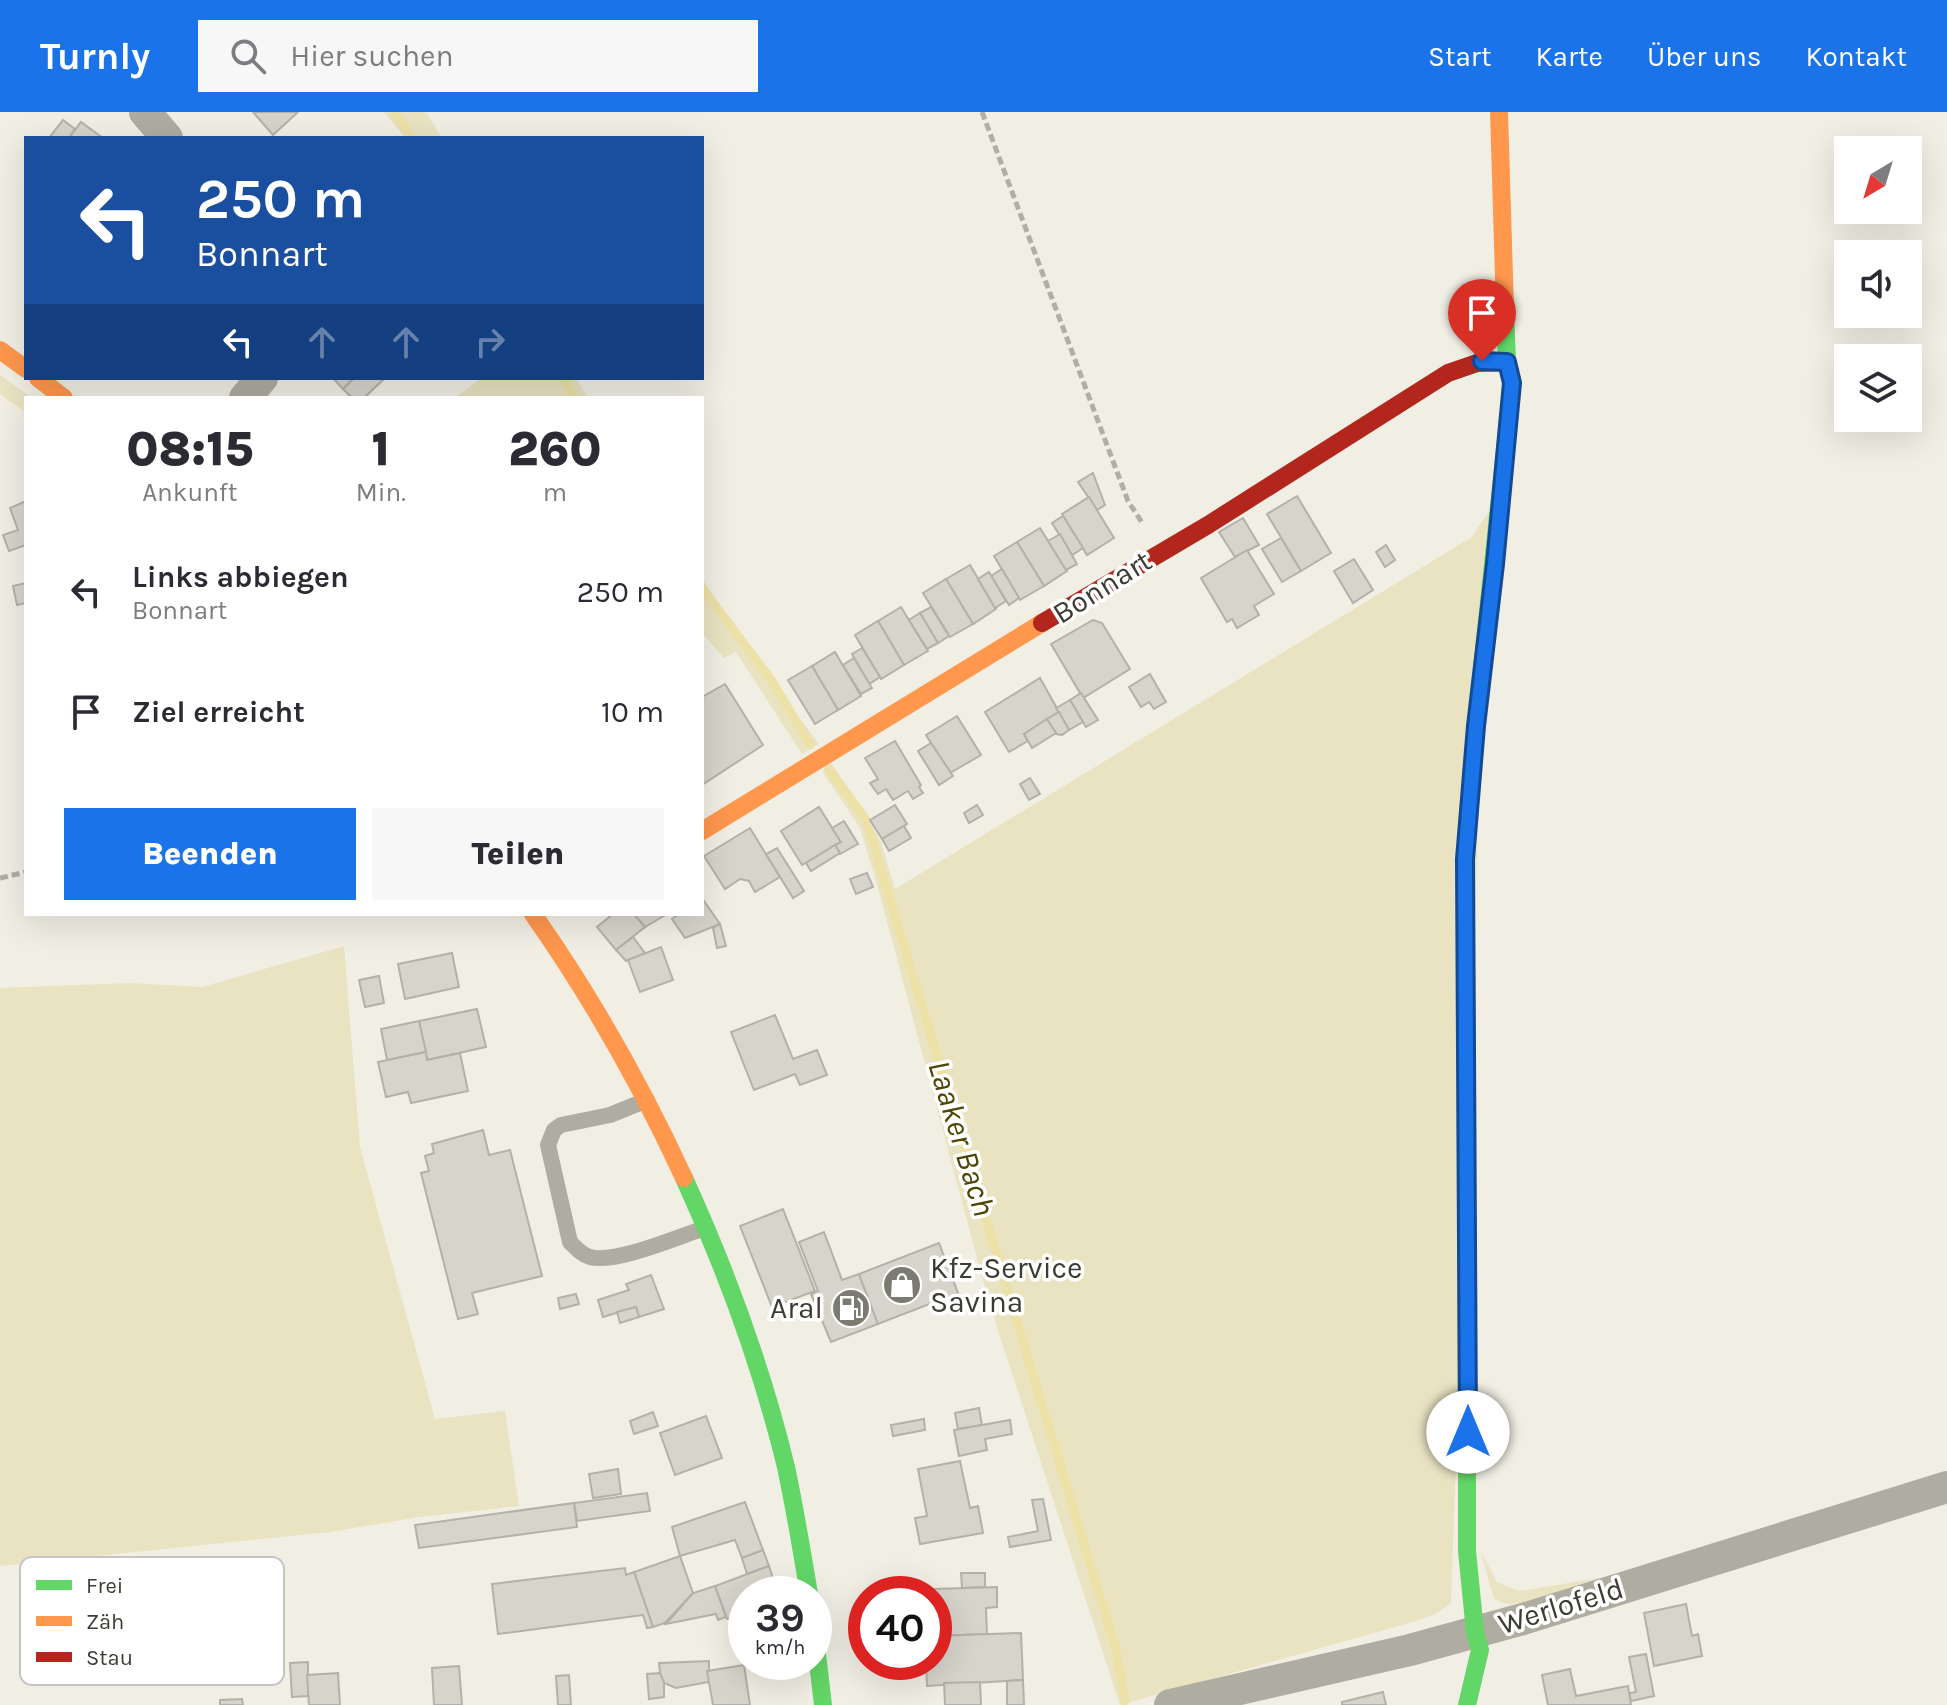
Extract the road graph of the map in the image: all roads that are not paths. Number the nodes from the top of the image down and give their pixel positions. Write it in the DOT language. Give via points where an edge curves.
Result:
graph roads {
  1 [pos="145,112"];
  2 [pos="1499,112"];
  3 [pos="165,136"];
  4 [pos="0,350"];
  5 [pos="1507,362"];
  6 [pos="24,368"];
  7 [pos="41,380"];
  8 [pos="260,380"];
  9 [pos="61,396"];
  10 [pos="247,396"];
  11 [pos="704,830"];
  12 [pos="547,918"];
  13 [pos="648,1099"];
  14 [pos="705,1228"];
  15 [pos="1947,1487"];
  16 [pos="806,1576"];
  17 [pos="1475,1632"];
  18 [pos="820,1680"];
  19 [pos="823,1705"];
  20 [pos="1170,1705"];
  21 [pos="1467,1705"];
  1 -- 3 [label="street"];
  2 -- 5 [label="street"];
  4 -- 6 [label="street"];
  5 -- 11 [label="street, Bonnart" via="1482,361 1448,373"];
  5 -- 17 [label="street" via="1512,383 1507,446 1465,859 1467,1551"];
  7 -- 9 [label="street"];
  8 -- 10 [label="street"];
  12 -- 13 [label="street"];
  13 -- 14 [label="street"];
  13 -- 14 [label="lane" via="554,1130 548,1145 570,1242 580,1253 604,1259"];
  14 -- 16 [label="street" via="767,1403"];
  15 -- 17 [label="street, Werlofeld"];
  17 -- 20 [label="street, Werlofeld"];
  17 -- 21 [label="street" via="1480,1650"];
  18 -- 19 [label="street"];
}
